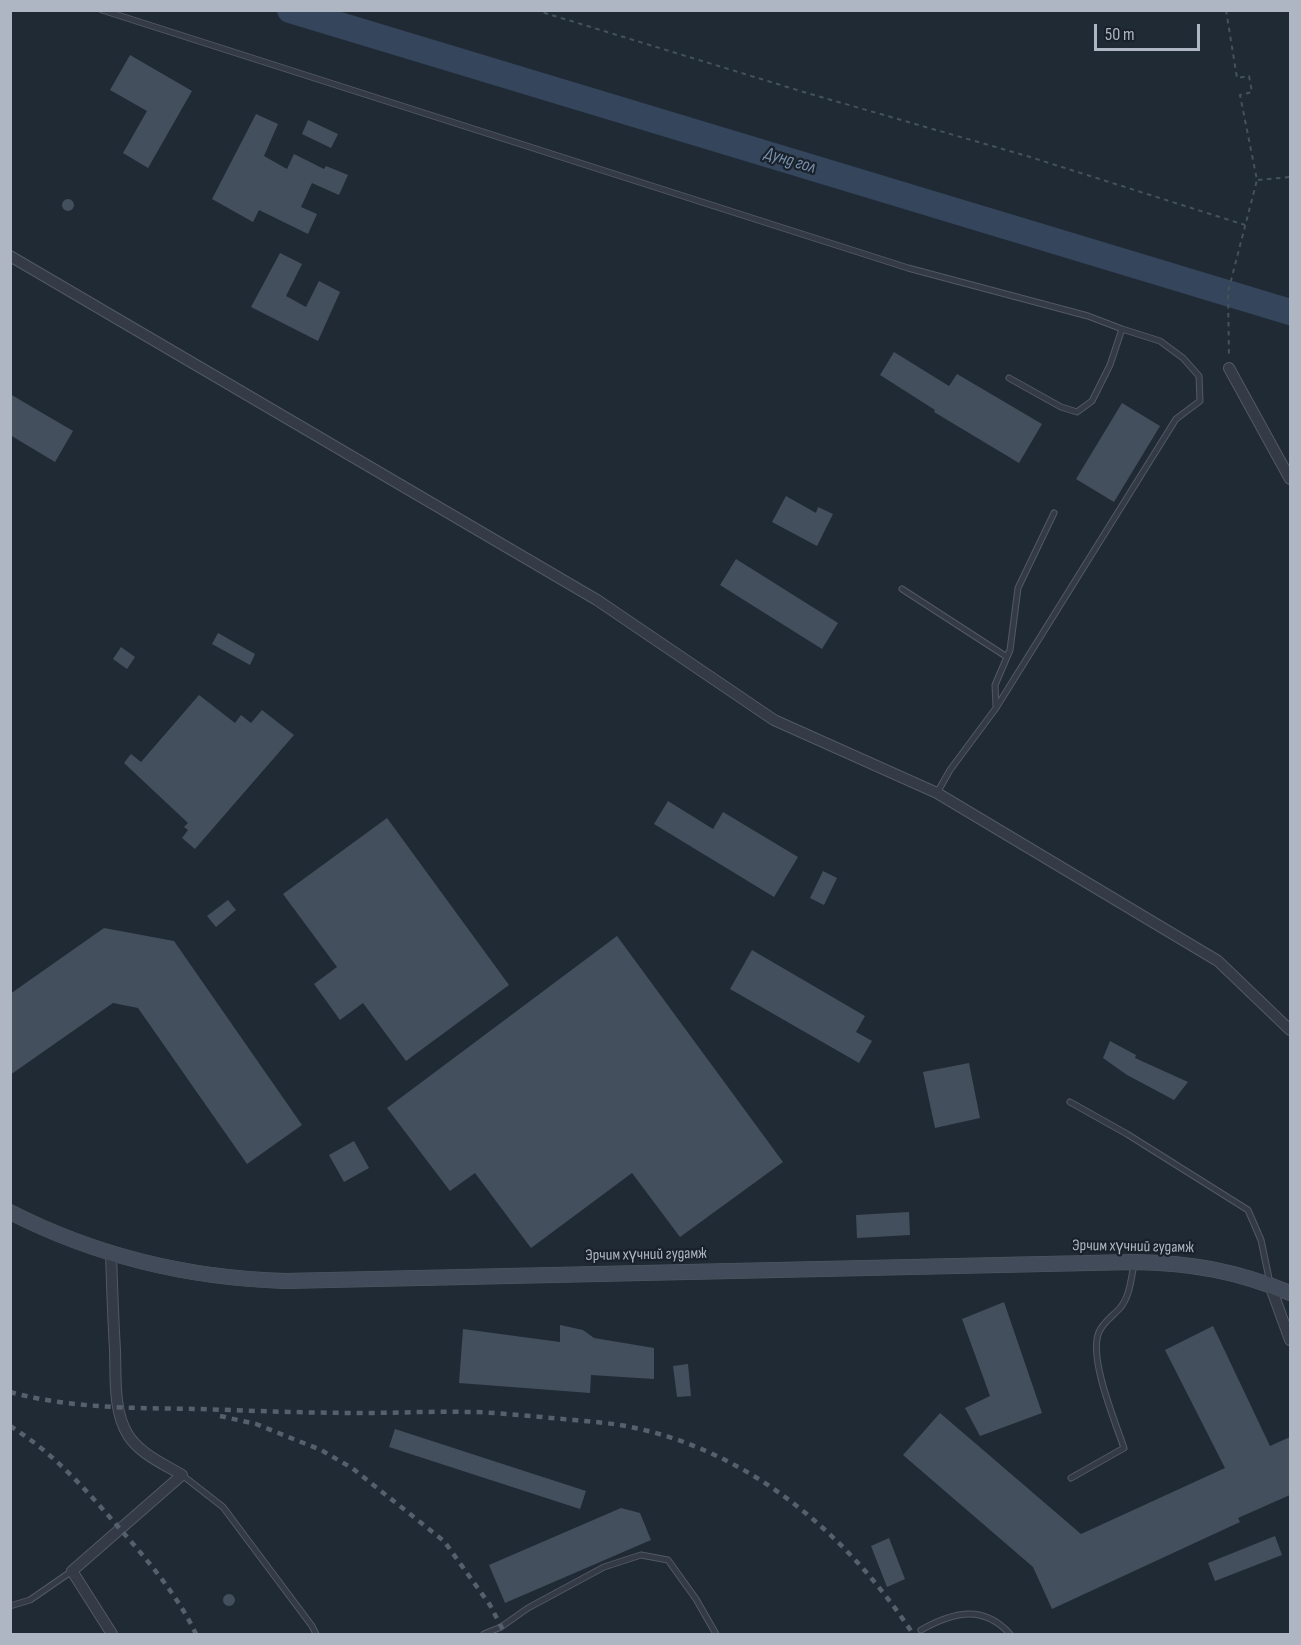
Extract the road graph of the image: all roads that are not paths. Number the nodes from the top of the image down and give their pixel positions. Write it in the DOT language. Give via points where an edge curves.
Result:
graph roads {
  1 [pos="102,10"];
  2 [pos="10,256"];
  3 [pos="1122,329"];
  4 [pos="1229,368"];
  5 [pos="1009,378"];
  6 [pos="1290,479"];
  7 [pos="1054,513"];
  8 [pos="902,589"];
  9 [pos="1007,657"];
  10 [pos="996,708"];
  11 [pos="937,793"];
  12 [pos="1290,1030"];
  13 [pos="1070,1102"];
  14 [pos="10,1212"];
  15 [pos="111,1253"];
  16 [pos="1134,1262"];
  17 [pos="1270,1285"];
  18 [pos="1290,1293"];
  19 [pos="1290,1340"];
  20 [pos="182,1476"];
  21 [pos="1071,1478"];
  22 [pos="72,1571"];
  23 [pos="10,1606"];
  24 [pos="921,1630"];
  25 [pos="112,1635"];
  26 [pos="316,1635"];
  27 [pos="484,1635"];
  28 [pos="716,1635"];
  29 [pos="1010,1635"];
  1 -- 3 [label="lane" via="908,268 1088,316"];
  2 -- 11 [label="street" via="597,600 774,720"];
  3 -- 5 [label="lane" via="1092,401 1077,412"];
  3 -- 10 [label="lane" via="1160,340 1183,358 1199,376 1200,401 1176,419"];
  4 -- 6 [label="street"];
  7 -- 9 [label="lane" via="1018,588"];
  8 -- 9 [label="lane"];
  9 -- 10 [label="lane" via="995,685"];
  10 -- 11 [label="lane"];
  11 -- 12 [label="street" via="1218,961"];
  13 -- 17 [label="lane" via="1248,1210 1261,1240"];
  14 -- 15 [label="main road, Эрчим хүчний гудамж"];
  15 -- 16 [label="main road, Эрчим хүчний гудамж" via="186,1272 285,1281"];
  15 -- 20 [label="street" via="120,1418 135,1444"];
  16 -- 17 [label="main road, Эрчим хүчний гудамж" via="1211,1268"];
  16 -- 21 [label="lane" via="1124,1302 1101,1328 1096,1347 1102,1380 1124,1448"];
  17 -- 18 [label="main road, Эрчим хүчний гудамж"];
  17 -- 19 [label="street"];
  20 -- 22 [label="street"];
  20 -- 26 [label="lane" via="224,1507"];
  22 -- 23 [label="lane" via="30,1600"];
  22 -- 25 [label="street"];
  24 -- 29 [label="lane" via="972,1612 999,1623"];
  27 -- 28 [label="lane" via="575,1581 641,1555 668,1560"];
}
